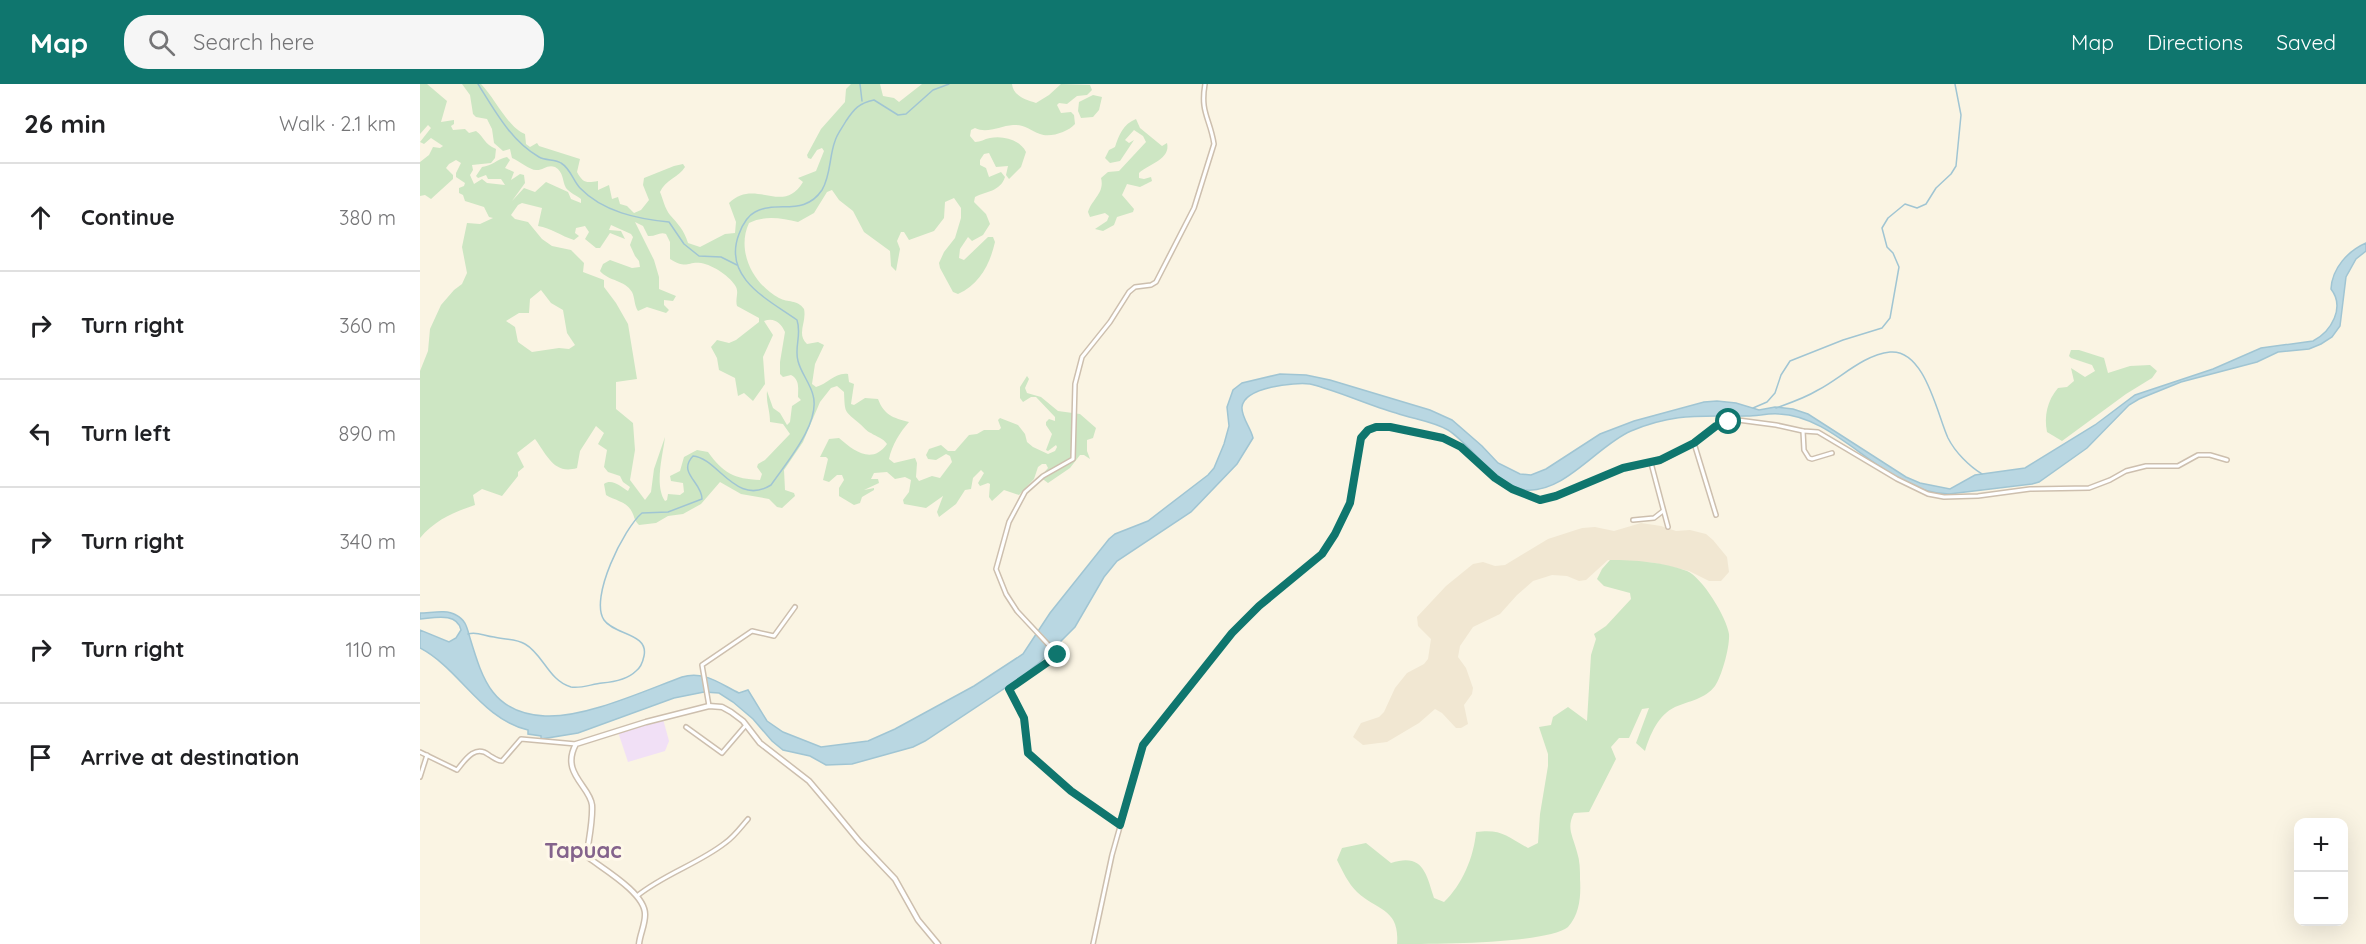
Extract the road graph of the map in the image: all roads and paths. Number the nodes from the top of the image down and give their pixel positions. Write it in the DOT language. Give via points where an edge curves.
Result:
graph roads {
  1 [pos="1205,84"];
  2 [pos="1803,431"];
  3 [pos="1694,443"];
  4 [pos="1832,453"];
  5 [pos="2227,460"];
  6 [pos="1651,463"];
  7 [pos="1663,511"];
  8 [pos="1716,515"];
  9 [pos="1633,520"];
  10 [pos="1668,527"];
  11 [pos="795,607"];
  12 [pos="709,706"];
  13 [pos="746,725"];
  14 [pos="686,727"];
  15 [pos="576,744"];
  16 [pos="420,752"];
  17 [pos="427,755"];
  18 [pos="420,777"];
  19 [pos="748,819"];
  20 [pos="1120,825"];
  21 [pos="637,896"];
  22 [pos="639,944"];
  23 [pos="938,944"];
  24 [pos="1093,944"];
  1 -- 20 [label="street" via="1202,102 1214,144 1194,208 1156,282 1130,292 1082,357 1075,384 1073,459 1025,492 1009,522 996,569 1006,594 1058,655 1009,689 1024,718 1028,753 1071,791"];
  2 -- 3 [label="street" via="1733,421 1716,426"];
  2 -- 4 [label="street" via="1804,450 1809,458"];
  2 -- 5 [label="street" via="1826,435 1897,479 1944,497 2088,488 2126,471 2178,465 2198,455"];
  3 -- 6 [label="street"];
  3 -- 8 [label="street"];
  6 -- 7 [label="street"];
  6 -- 20 [label="street" via="1623,468 1540,500 1512,489 1461,447 1443,438 1390,427 1368,430 1361,438 1350,503 1332,540 1322,554 1232,633 1143,745"];
  7 -- 9 [label="street" via="1654,518"];
  7 -- 10 [label="street"];
  11 -- 12 [label="street" via="774,636 752,630 702,665"];
  12 -- 13 [label="street" via="722,707"];
  12 -- 15 [label="street"];
  13 -- 14 [label="street" via="722,753"];
  13 -- 23 [label="street" via="760,743 808,781 895,879 918,920"];
  15 -- 17 [label="street" via="521,739 502,761 477,751 457,770"];
  15 -- 21 [label="street" via="572,756 575,776 592,802 589,858"];
  16 -- 17 [label="street"];
  17 -- 18 [label="street"];
  19 -- 21 [label="street" via="727,842 653,882"];
  20 -- 24 [label="street"];
  21 -- 22 [label="street" via="645,917"];
}
